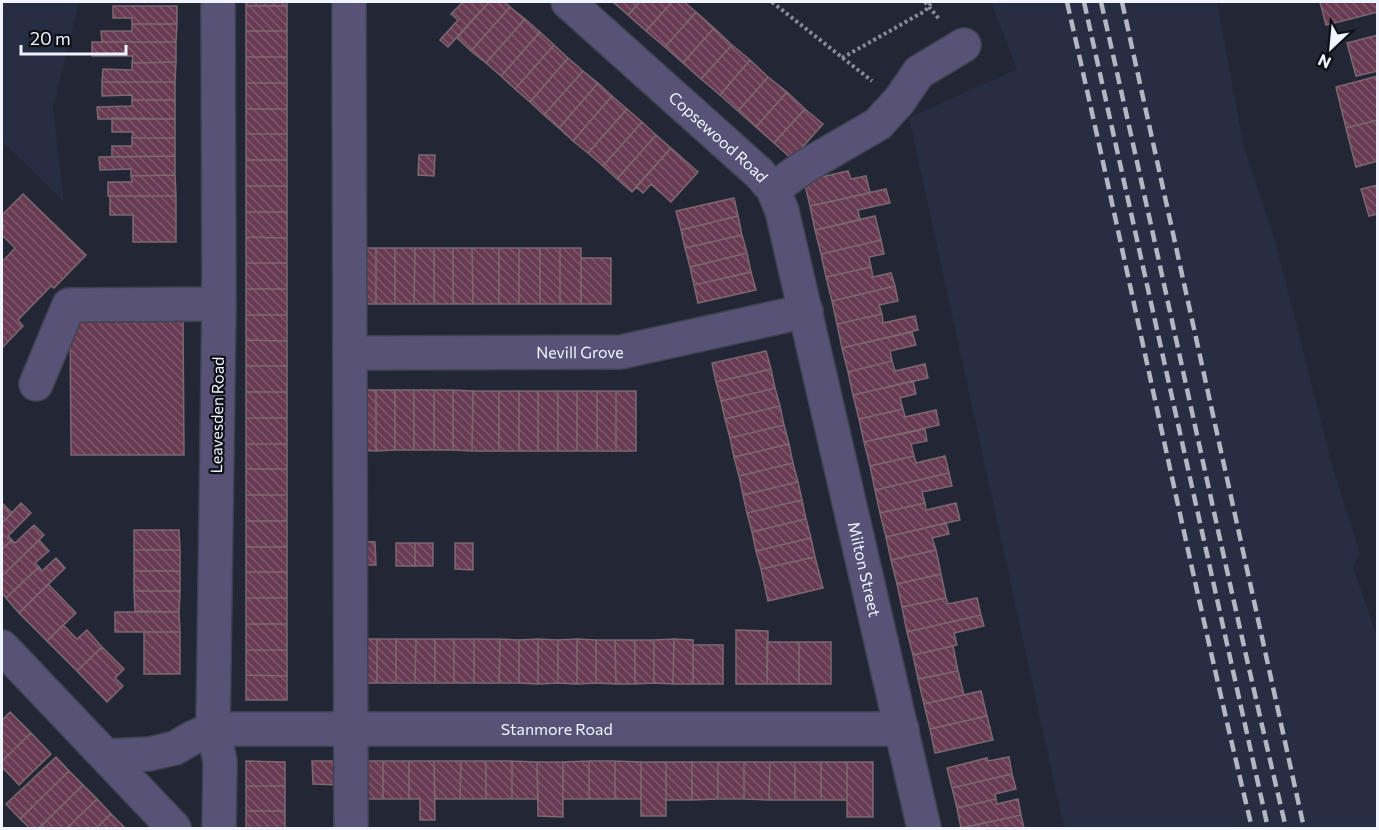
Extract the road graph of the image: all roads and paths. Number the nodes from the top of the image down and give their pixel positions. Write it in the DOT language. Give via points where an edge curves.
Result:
graph roads {
  1 [pos="218,2"];
  2 [pos="349,2"];
  3 [pos="568,2"];
  4 [pos="772,2"];
  5 [pos="932,2"];
  6 [pos="964,45"];
  7 [pos="842,58"];
  8 [pos="899,101"];
  9 [pos="774,189"];
  10 [pos="219,304"];
  11 [pos="806,311"];
  12 [pos="350,353"];
  13 [pos="36,384"];
  14 [pos="2,647"];
  15 [pos="213,729"];
  16 [pos="902,729"];
  17 [pos="351,730"];
  18 [pos="106,756"];
  19 [pos="174,828"];
  20 [pos="219,828"];
  21 [pos="351,828"];
  22 [pos="924,828"];
  1 -- 10 [label="street, Leavesden Road"];
  2 -- 12 [label="street"];
  3 -- 9 [label="street, Copsewood Road"];
  4 -- 7 [label="path"];
  5 -- 7 [label="path" via="925,11"];
  6 -- 8 [label="street" via="919,72"];
  7 -- 8 [label="path"];
  8 -- 9 [label="street" via="878,124 804,166"];
  9 -- 11 [label="street, Copsewood Road"];
  10 -- 13 [label="street" via="69,305"];
  10 -- 15 [label="street, Leavesden Road"];
  11 -- 12 [label="street, Nevill Grove" via="621,352"];
  11 -- 16 [label="street, Milton Street"];
  12 -- 17 [label="street"];
  14 -- 18 [label="street"];
  15 -- 17 [label="street, Stanmore Road"];
  15 -- 18 [label="street" via="175,748"];
  15 -- 20 [label="street, Leavesden Road" via="220,761"];
  16 -- 17 [label="street, Stanmore Road"];
  16 -- 22 [label="street, Milton Street"];
  17 -- 21 [label="street"];
  18 -- 19 [label="street"];
}
